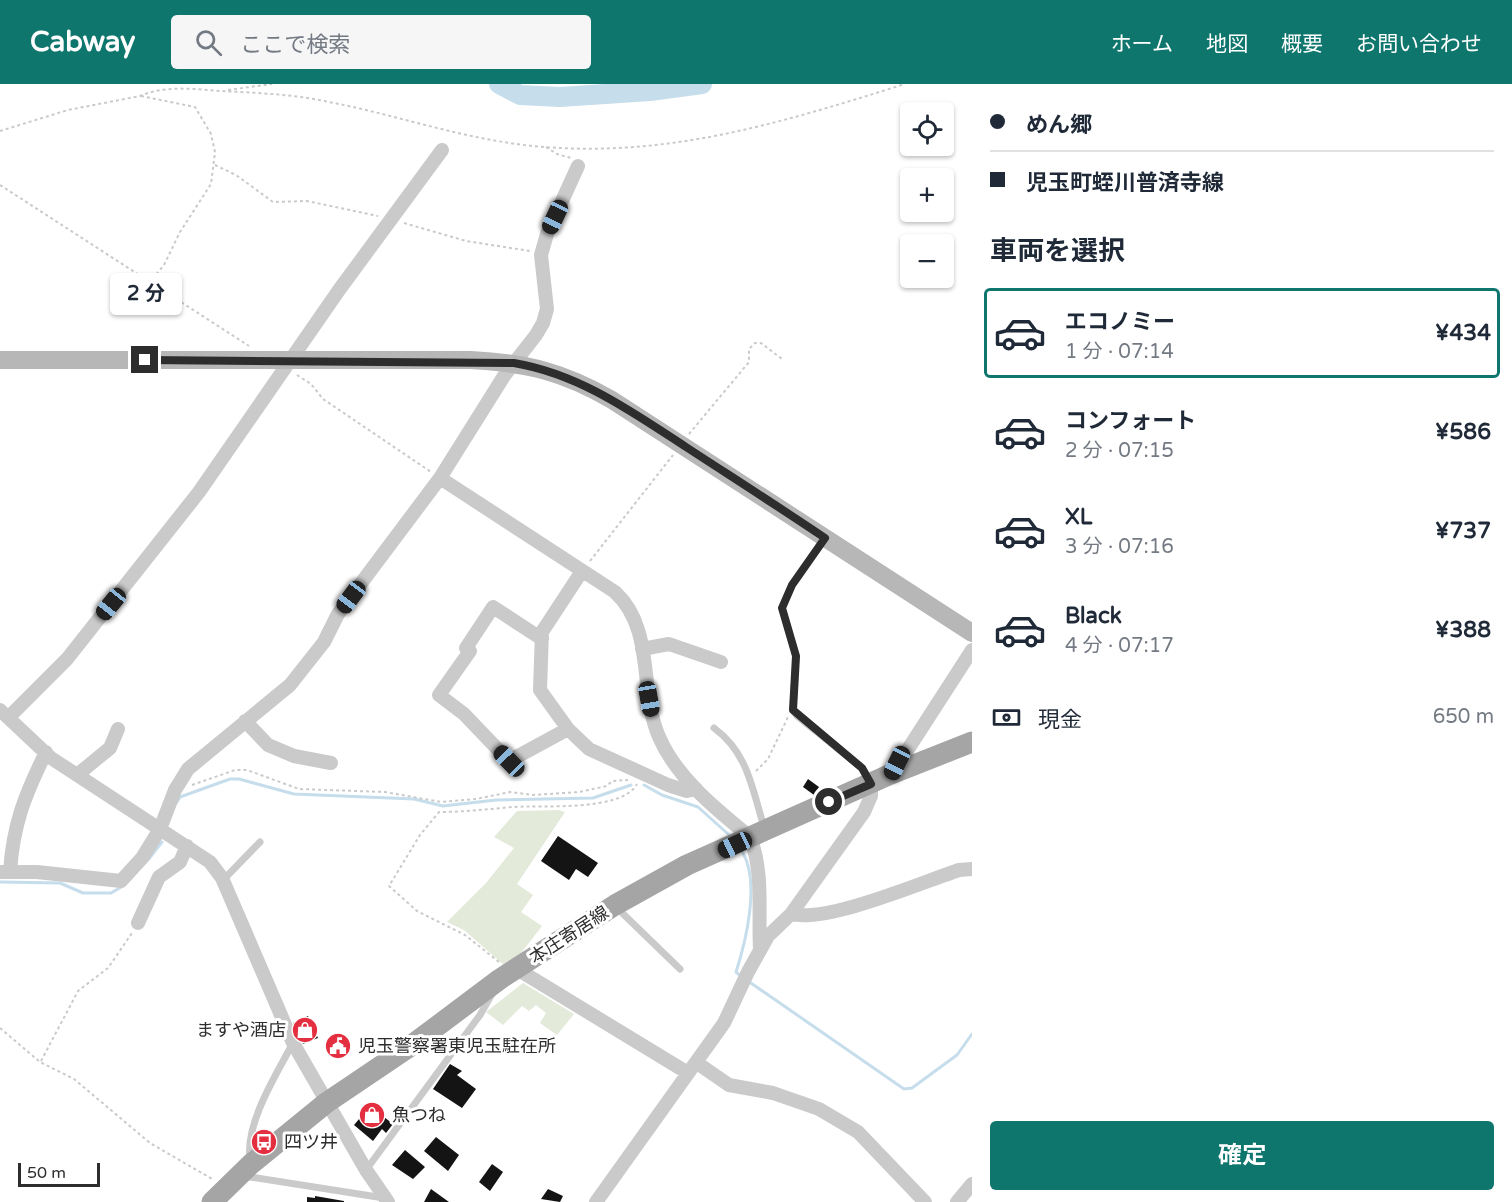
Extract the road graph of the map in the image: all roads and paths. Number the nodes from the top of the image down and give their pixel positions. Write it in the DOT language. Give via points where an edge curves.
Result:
graph roads {
  1 [pos="272,84"];
  2 [pos="905,84"];
  3 [pos="222,91"];
  4 [pos="140,96"];
  5 [pos="0,131"];
  6 [pos="546,147"];
  7 [pos="442,150"];
  8 [pos="215,165"];
  9 [pos="578,166"];
  10 [pos="0,185"];
  11 [pos="390,219"];
  12 [pos="542,252"];
  13 [pos="149,283"];
  14 [pos="782,358"];
  15 [pos="254,359"];
  16 [pos="0,360"];
  17 [pos="514,363"];
  18 [pos="289,364"];
  19 [pos="681,444"];
  20 [pos="440,478"];
  21 [pos="825,538"];
  22 [pos="582,571"];
  23 [pos="972,633"];
  24 [pos="542,639"];
  25 [pos="642,649"];
  26 [pos="972,650"];
  27 [pos="721,662"];
  28 [pos="793,710"];
  29 [pos="5,713"];
  30 [pos="245,721"];
  31 [pos="714,728"];
  32 [pos="118,729"];
  33 [pos="568,729"];
  34 [pos="972,742"];
  35 [pos="46,752"];
  36 [pos="331,763"];
  37 [pos="642,773"];
  38 [pos="891,774"];
  39 [pos="77,775"];
  40 [pos="749,775"];
  41 [pos="871,784"];
  42 [pos="696,789"];
  43 [pos="175,790"];
  44 [pos="160,829"];
  45 [pos="757,833"];
  46 [pos="260,842"];
  47 [pos="187,846"];
  48 [pos="972,869"];
  49 [pos="5,872"];
  50 [pos="222,878"];
  51 [pos="615,905"];
  52 [pos="791,914"];
  53 [pos="138,923"];
  54 [pos="760,949"];
  55 [pos="680,969"];
  56 [pos="510,974"];
  57 [pos="0,1028"];
  58 [pos="293,1043"];
  59 [pos="40,1062"];
  60 [pos="692,1068"];
  61 [pos="326,1102"];
  62 [pos="366,1170"];
  63 [pos="232,1182"];
  64 [pos="972,1184"];
  65 [pos="364,1198"];
  66 [pos="387,1200"];
  67 [pos="603,1201"];
  68 [pos="926,1202"];
  69 [pos="957,1202"];
  1 -- 3 [label="path"];
  2 -- 6 [label="path" via="747,131 671,145 611,149"];
  3 -- 4 [label="path" via="154,90"];
  3 -- 6 [label="path" via="321,100 447,132"];
  4 -- 5 [label="path" via="68,110"];
  4 -- 8 [label="path" via="189,104 200,112 211,134"];
  6 -- 9 [label="path" via="575,160"];
  7 -- 11 [label="street"];
  8 -- 11 [label="path" via="273,202 308,201"];
  8 -- 13 [label="path" via="206,194"];
  9 -- 12 [label="street"];
  10 -- 13 [label="path"];
  11 -- 12 [label="path" via="466,242"];
  11 -- 18 [label="street"];
  12 -- 17 [label="street" via="547,309 543,323"];
  13 -- 15 [label="path" via="248,345"];
  14 -- 19 [label="path" via="755,343 749,349 749,362"];
  15 -- 16 [label="main road"];
  15 -- 18 [label="main road"];
  17 -- 18 [label="main road"];
  17 -- 19 [label="main road" via="540,368 590,387"];
  17 -- 20 [label="street"];
  18 -- 20 [label="path" via="323,399"];
  18 -- 29 [label="street" via="192,502 67,659"];
  19 -- 21 [label="main road"];
  19 -- 22 [label="path"];
  20 -- 22 [label="street"];
  20 -- 30 [label="street" via="290,685"];
  21 -- 23 [label="main road"];
  21 -- 28 [label="lane" via="792,585 782,608 796,656"];
  22 -- 24 [label="street" via="542,632"];
  22 -- 25 [label="street" via="615,592 631,609"];
  24 -- 33 [label="street" via="540,690"];
  24 -- 33 [label="street" via="493,607 466,648 470,651 439,695 464,714 509,761"];
  25 -- 27 [label="street" via="669,644"];
  25 -- 42 [label="street" via="660,741"];
  26 -- 38 [label="street"];
  28 -- 40 [label="path" via="768,759"];
  28 -- 41 [label="lane" via="862,768"];
  29 -- 35 [label="street"];
  30 -- 36 [label="street" via="268,745 294,756"];
  30 -- 43 [label="street" via="188,769"];
  31 -- 40 [label="lane" via="735,746"];
  32 -- 39 [label="street" via="110,748"];
  33 -- 37 [label="street" via="589,749"];
  34 -- 38 [label="main road, 本庄寄居線"];
  35 -- 39 [label="street"];
  35 -- 49 [label="street" via="20,809"];
  37 -- 42 [label="street" via="687,791"];
  37 -- 43 [label="path" via="579,792 510,792 455,802 386,792 299,789 246,770"];
  37 -- 56 [label="path" via="631,792 593,804 439,812 420,835 389,886 417,911 465,935"];
  38 -- 41 [label="main road, 本庄寄居線"];
  39 -- 44 [label="street"];
  40 -- 45 [label="lane"];
  41 -- 45 [label="main road, 本庄寄居線"];
  41 -- 52 [label="street" via="872,796 864,812"];
  42 -- 45 [label="street"];
  43 -- 44 [label="street"];
  44 -- 47 [label="street"];
  44 -- 49 [label="street" via="121,881"];
  45 -- 51 [label="main road, 本庄寄居線" via="687,865"];
  45 -- 54 [label="street"];
  46 -- 50 [label="lane"];
  47 -- 50 [label="street" via="210,862"];
  47 -- 53 [label="street" via="180,862 159,877"];
  48 -- 52 [label="street" via="842,909 804,917"];
  50 -- 58 [label="street"];
  51 -- 55 [label="lane"];
  51 -- 56 [label="main road, 本庄寄居線"];
  52 -- 54 [label="street"];
  53 -- 59 [label="path" via="108,969 78,991"];
  54 -- 60 [label="street" via="724,1023"];
  56 -- 60 [label="street"];
  56 -- 61 [label="main road, 本庄寄居線"];
  56 -- 62 [label="lane"];
  57 -- 59 [label="path"];
  58 -- 61 [label="street"];
  58 -- 63 [label="lane" via="265,1097"];
  59 -- 63 [label="path" via="74,1079 150,1143"];
  60 -- 67 [label="street"];
  60 -- 68 [label="street" via="729,1085 773,1092 819,1109 858,1132"];
  61 -- 62 [label="street"];
  61 -- 63 [label="main road, 本庄寄居線"];
  62 -- 66 [label="street"];
  63 -- 65 [label="lane"];
  64 -- 69 [label="street"];
  65 -- 66 [label="lane"];
}
